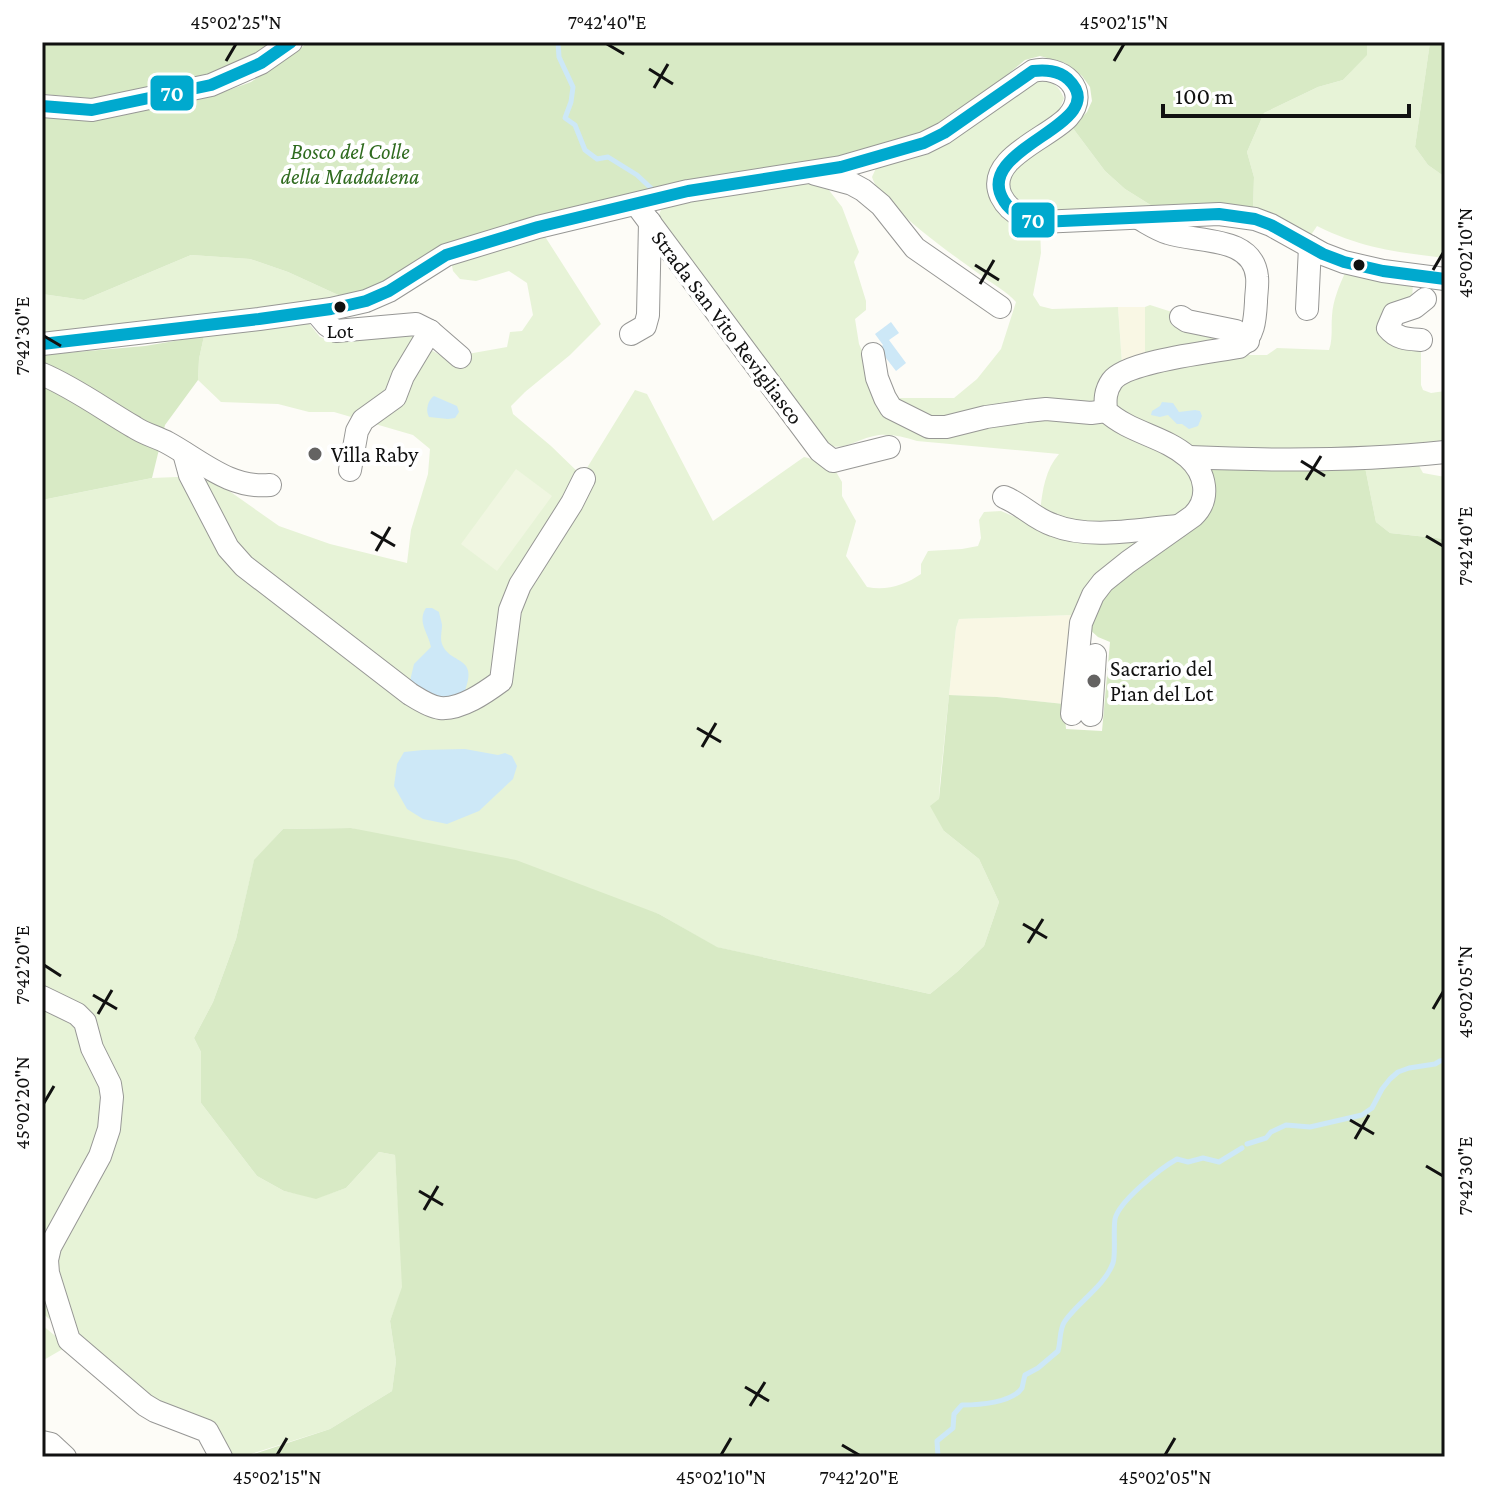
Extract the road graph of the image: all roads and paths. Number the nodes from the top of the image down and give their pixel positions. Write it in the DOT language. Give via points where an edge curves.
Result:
graph roads {
  1 [pos="291,42"];
  2 [pos="42,106"];
  3 [pos="810,173"];
  4 [pos="636,204"];
  5 [pos="1140,219"];
  6 [pos="650,222"];
  7 [pos="1310,247"];
  8 [pos="1435,290"];
  9 [pos="1000,307"];
  10 [pos="1307,309"];
  11 [pos="315,311"];
  12 [pos="1181,317"];
  13 [pos="430,331"];
  14 [pos="631,334"];
  15 [pos="1421,340"];
  16 [pos="1248,341"];
  17 [pos="42,344"];
  18 [pos="873,354"];
  19 [pos="460,357"];
  20 [pos="42,374"];
  21 [pos="1106,411"];
  22 [pos="889,447"];
  23 [pos="184,453"];
  24 [pos="1443,453"];
  25 [pos="1189,457"];
  26 [pos="350,470"];
  27 [pos="584,479"];
  28 [pos="270,485"];
  29 [pos="1004,497"];
  30 [pos="1179,525"];
  31 [pos="1095,655"];
  32 [pos="42,997"];
  33 [pos="42,1442"];
  34 [pos="65,1457"];
  35 [pos="221,1457"];
  1 -- 2 [label="street" via="261,63 211,85 92,110"];
  3 -- 4 [label="street, Strada San Vito Revigliasco"];
  3 -- 5 [label="street, Strada San Vito Revigliasco" via="924,143 1033,71 1050,70 1069,80 1076,102 1067,118 1010,159 999,179 1003,200 1018,215 1040,222"];
  3 -- 9 [label="street" via="863,190 915,248"];
  4 -- 6 [label="street, Strada San Vito Revigliasco"];
  4 -- 11 [label="street, Strada San Vito Revigliasco" via="446,255 366,301"];
  5 -- 7 [label="street, Strada San Vito Revigliasco" via="1219,214 1255,219"];
  5 -- 16 [label="street, Strada San Vito Revigliasco" via="1166,233 1222,243 1250,259 1257,278"];
  6 -- 14 [label="street" via="648,315 645,326"];
  6 -- 22 [label="street, Strada San Vito Revigliasco" via="820,451 833,461"];
  7 -- 8 [label="street, Strada San Vito Revigliasco"];
  7 -- 10 [label="street"];
  8 -- 15 [label="street" via="1415,307 1394,314 1388,328 1394,335"];
  11 -- 13 [label="street" via="336,331 416,324"];
  11 -- 17 [label="street, Strada San Vito Revigliasco"];
  12 -- 16 [label="street" via="1236,331"];
  13 -- 19 [label="street"];
  13 -- 26 [label="street" via="395,397 363,420"];
  16 -- 21 [label="street" via="1124,371 1107,391"];
  18 -- 21 [label="street" via="891,408 929,427 1027,411"];
  20 -- 23 [label="street"];
  21 -- 25 [label="street" via="1117,422"];
  23 -- 27 [label="street" via="228,548 244,566 410,694 440,708 478,697 501,681 510,610 520,585"];
  23 -- 28 [label="street" via="232,481"];
  24 -- 25 [label="street" via="1340,459"];
  25 -- 30 [label="street" via="1205,486 1204,499 1200,510"];
  29 -- 30 [label="street" via="1038,519 1073,531"];
  30 -- 31 [label="street" via="1093,595 1081,623 1081,715"];
  32 -- 35 [label="street" via="85,1022 112,1097 100,1156 47,1260 69,1340 145,1405 207,1431"];
  33 -- 34 [label="street"];
}
